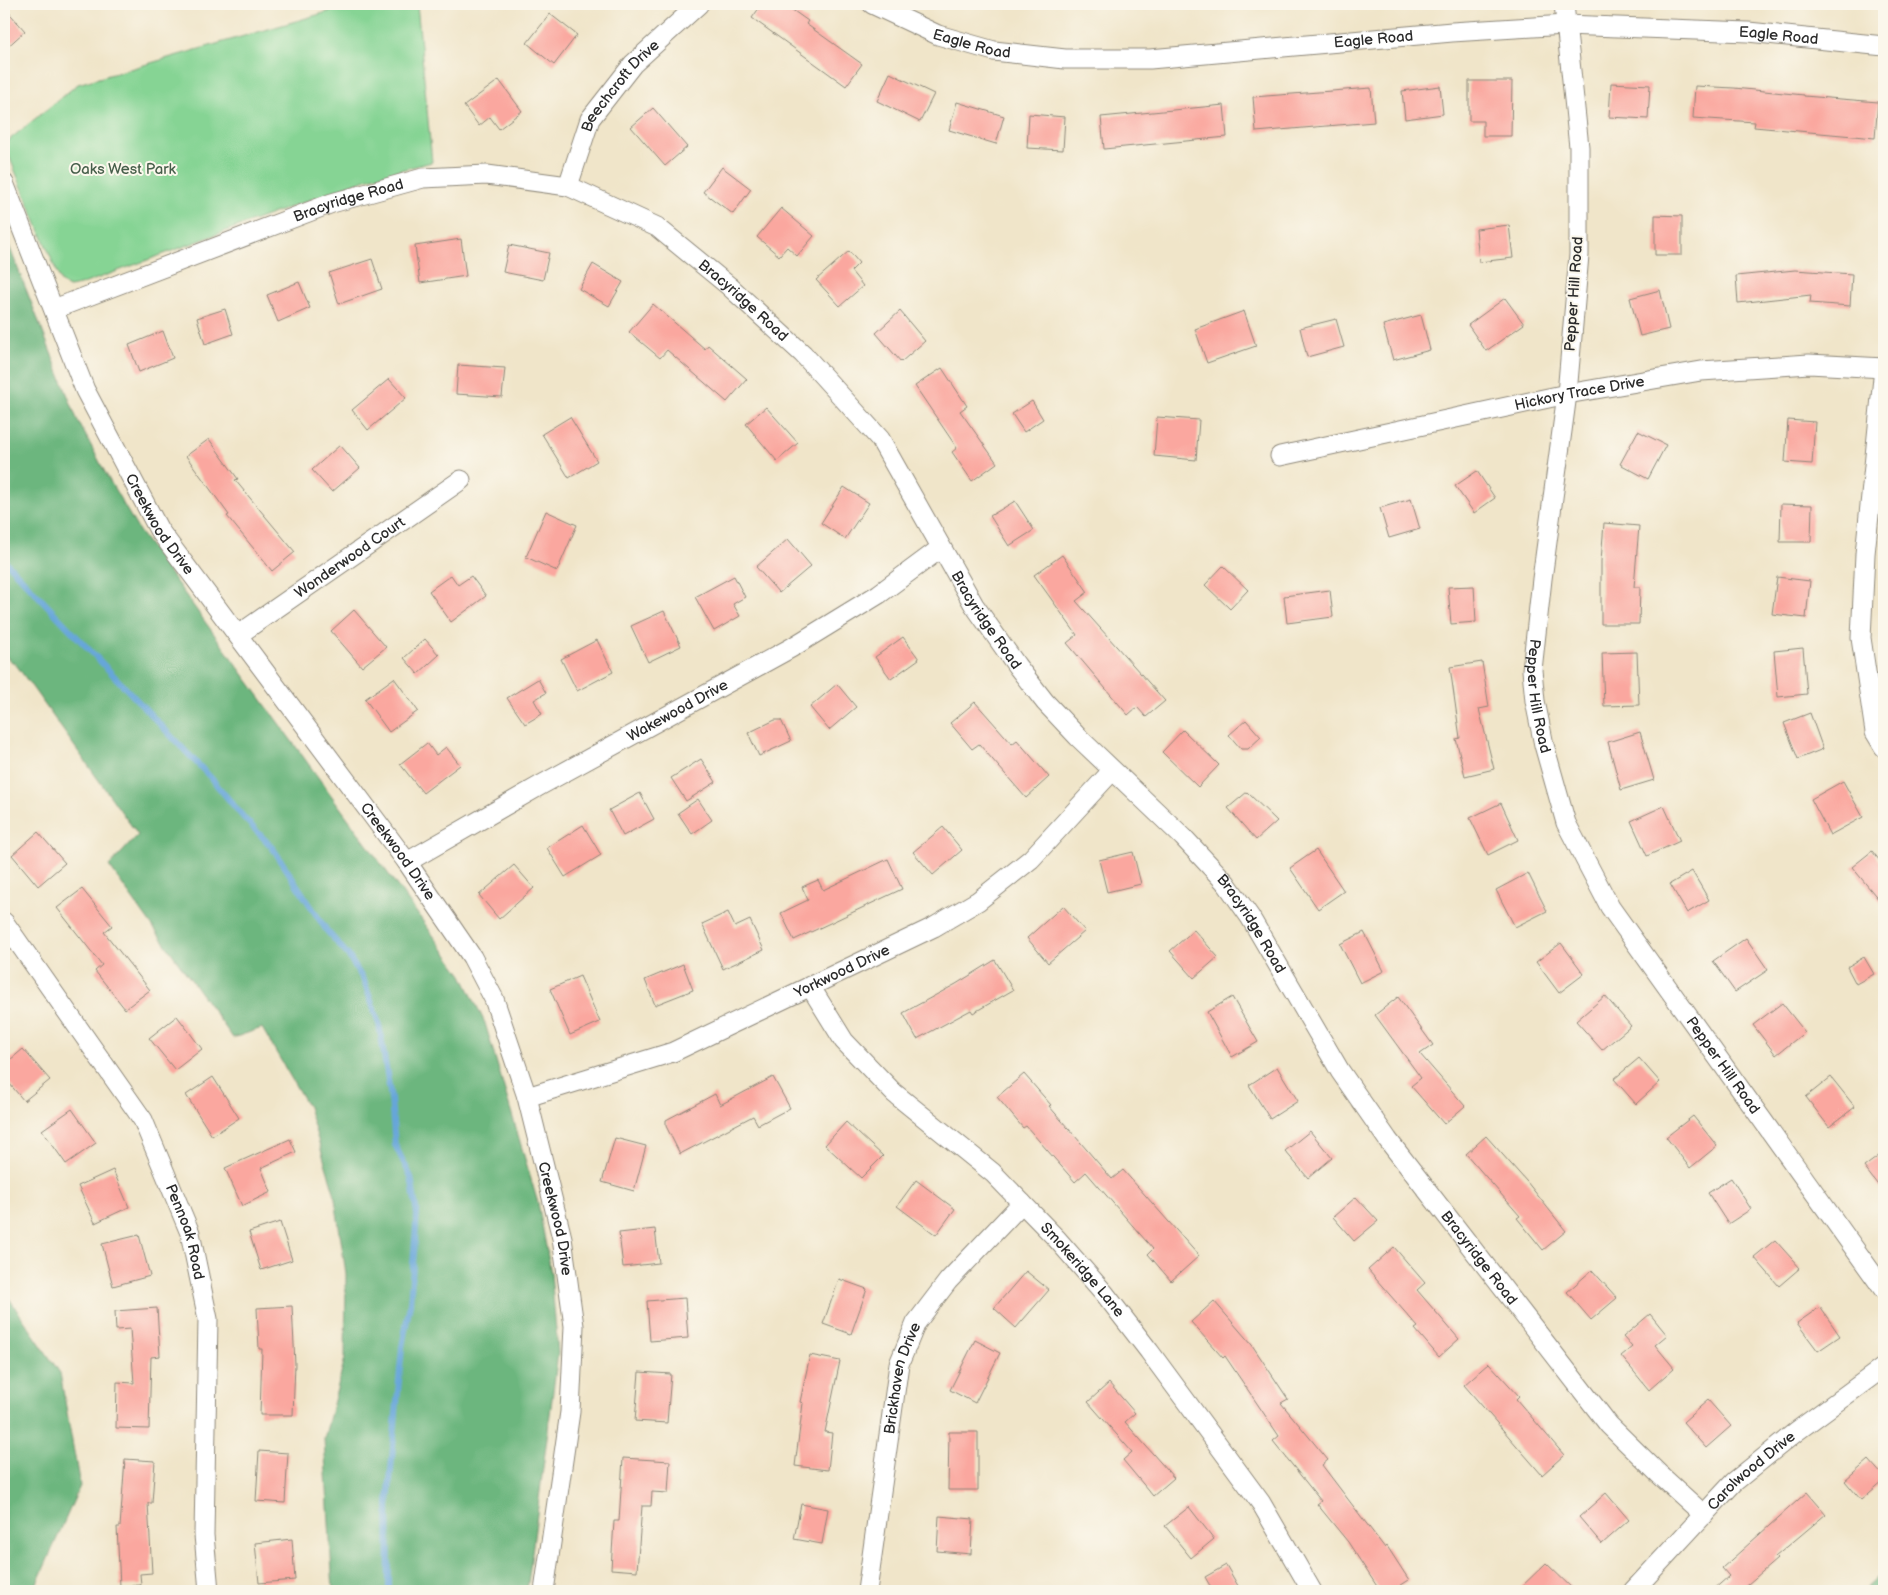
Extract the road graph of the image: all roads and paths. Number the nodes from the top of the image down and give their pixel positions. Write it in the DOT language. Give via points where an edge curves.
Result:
graph roads {
  1 [pos="699,4"];
  2 [pos="872,4"];
  3 [pos="1564,4"];
  4 [pos="1565,25"];
  5 [pos="1884,46"];
  6 [pos="4,183"];
  7 [pos="568,186"];
  8 [pos="54,308"];
  9 [pos="1884,368"];
  10 [pos="1566,394"];
  11 [pos="1280,456"];
  12 [pos="461,480"];
  13 [pos="941,548"];
  14 [pos="238,635"];
  15 [pos="1884,748"];
  16 [pos="1112,771"];
  17 [pos="407,862"];
  18 [pos="4,922"];
  19 [pos="810,986"];
  20 [pos="527,1096"];
  21 [pos="1022,1203"];
  22 [pos="1884,1290"];
  23 [pos="1884,1367"];
  24 [pos="1704,1515"];
  25 [pos="209,1591"];
  26 [pos="544,1591"];
  27 [pos="867,1591"];
  28 [pos="1312,1591"];
  29 [pos="1632,1591"];
  1 -- 7 [label="street, Beechcroft Drive" via="633,64 590,119"];
  2 -- 4 [label="street, Eagle Road" via="938,35 994,51 1065,58 1150,59"];
  3 -- 4 [label="street, Pepper Hill Road"];
  4 -- 5 [label="street, Eagle Road" via="1748,32"];
  4 -- 10 [label="street, Pepper Hill Road" via="1579,147 1579,245"];
  6 -- 8 [label="street, Creekwood Drive"];
  7 -- 8 [label="street, Bracyridge Road" via="487,175 423,178 332,203"];
  7 -- 13 [label="street, Bracyridge Road" via="657,227 803,354 880,439"];
  8 -- 14 [label="street, Creekwood Drive" via="85,390 159,530"];
  9 -- 10 [label="street, Hickory Trace Drive" via="1809,364 1702,371"];
  9 -- 15 [label="street" via="1865,554 1861,638 1876,732"];
  10 -- 11 [label="street, Hickory Trace Drive"];
  10 -- 22 [label="street, Pepper Hill Road" via="1532,670 1544,745 1566,823 1610,907"];
  12 -- 14 [label="street, Wonderwood Court"];
  13 -- 16 [label="street, Bracyridge Road" via="974,605 1017,666 1045,702"];
  13 -- 17 [label="street, Wakewood Drive" via="879,594 791,648"];
  14 -- 17 [label="street, Creekwood Drive"];
  16 -- 19 [label="street, Yorkwood Drive" via="1031,859 978,901 934,927"];
  16 -- 24 [label="street, Bracyridge Road" via="1183,837 1226,883 1250,917 1340,1071 1388,1140 1609,1425"];
  17 -- 20 [label="street, Creekwood Drive" via="472,957 494,999"];
  18 -- 25 [label="street, Pennoak Road" via="143,1120 190,1233 208,1319 204,1535"];
  19 -- 20 [label="street, Yorkwood Drive" via="673,1052"];
  19 -- 21 [label="street, Smokeridge Lane" via="844,1041 894,1093 993,1173"];
  20 -- 26 [label="street, Creekwood Drive" via="562,1238 574,1326 570,1412"];
  21 -- 27 [label="street, Brickhaven Drive" via="948,1281 916,1323 899,1364"];
  21 -- 28 [label="street, Smokeridge Lane" via="1099,1287 1149,1350 1261,1503"];
  23 -- 24 [label="street, Carolwood Drive" via="1734,1482"];
  24 -- 29 [label="street, Carolwood Drive"];
}
